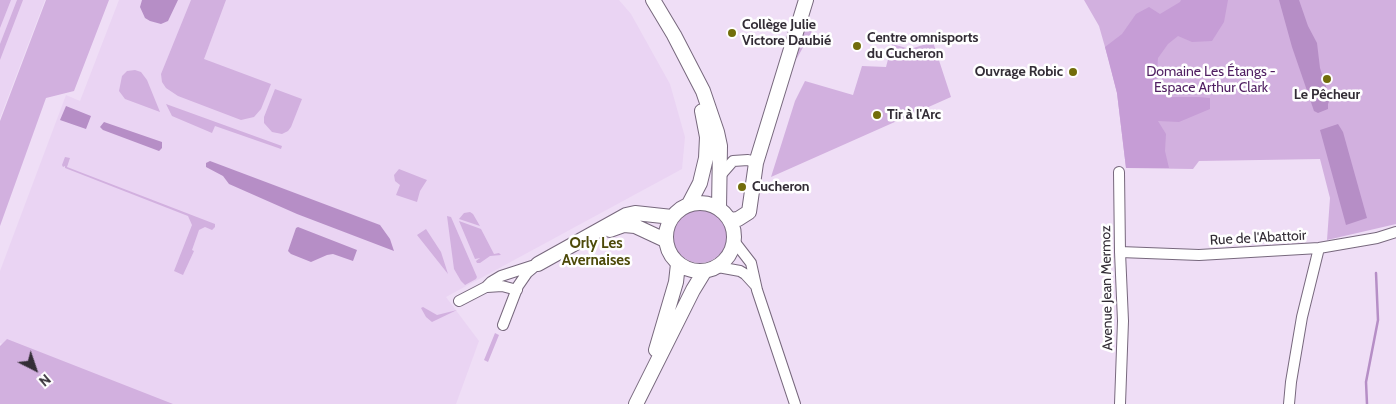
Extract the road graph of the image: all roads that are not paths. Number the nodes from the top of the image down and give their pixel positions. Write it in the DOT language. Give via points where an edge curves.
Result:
graph roads {
  1 [pos="653,0"];
  2 [pos="806,0"];
  3 [pos="695,78"];
  4 [pos="756,163"];
  5 [pos="1118,172"];
  6 [pos="719,177"];
  7 [pos="688,204"];
  8 [pos="719,208"];
  9 [pos="672,217"];
  10 [pos="730,220"];
  11 [pos="1396,232"];
  12 [pos="583,239"];
  13 [pos="665,240"];
  14 [pos="734,241"];
  15 [pos="1319,248"];
  16 [pos="1120,252"];
  17 [pos="538,264"];
  18 [pos="678,264"];
  19 [pos="718,267"];
  20 [pos="704,272"];
  21 [pos="756,286"];
  22 [pos="486,287"];
  23 [pos="517,290"];
  24 [pos="459,301"];
  25 [pos="503,325"];
  26 [pos="646,384"];
  27 [pos="636,404"];
  28 [pos="795,404"];
  29 [pos="1120,404"];
  30 [pos="1289,404"];
  1 -- 3 [label="main road"];
  2 -- 4 [label="main road"];
  3 -- 6 [label="main road" via="719,139"];
  3 -- 7 [label="main road" via="707,146 704,171 695,196"];
  4 -- 6 [label="street" via="733,161"];
  4 -- 10 [label="main road" via="749,212 738,220"];
  5 -- 16 [label="street, Avenue Jean Mermoz"];
  6 -- 8 [label="main road"];
  7 -- 8 [label="main road" via="704,203"];
  7 -- 9 [label="main road"];
  8 -- 10 [label="main road"];
  9 -- 12 [label="main road" via="626,215"];
  9 -- 13 [label="main road"];
  10 -- 14 [label="main road"];
  11 -- 15 [label="street, Rue de l'Abattoir"];
  12 -- 13 [label="main road" via="624,225 640,228"];
  12 -- 17 [label="main road"];
  13 -- 18 [label="main road" via="667,249"];
  14 -- 19 [label="main road" via="729,256"];
  14 -- 21 [label="street" via="751,262"];
  15 -- 16 [label="street, Rue de l'Abattoir" via="1199,256"];
  15 -- 30 [label="street" via="1302,317"];
  16 -- 29 [label="street, Avenue Jean Mermoz" via="1123,321"];
  17 -- 22 [label="street" via="501,276"];
  17 -- 23 [label="street" via="527,273"];
  18 -- 20 [label="main road"];
  18 -- 26 [label="main road" via="673,294"];
  19 -- 20 [label="main road"];
  19 -- 21 [label="street" via="740,271"];
  20 -- 26 [label="main road"];
  21 -- 28 [label="street"];
  22 -- 23 [label="street" via="502,286"];
  22 -- 24 [label="street"];
  23 -- 25 [label="street"];
  26 -- 27 [label="main road"];
}
